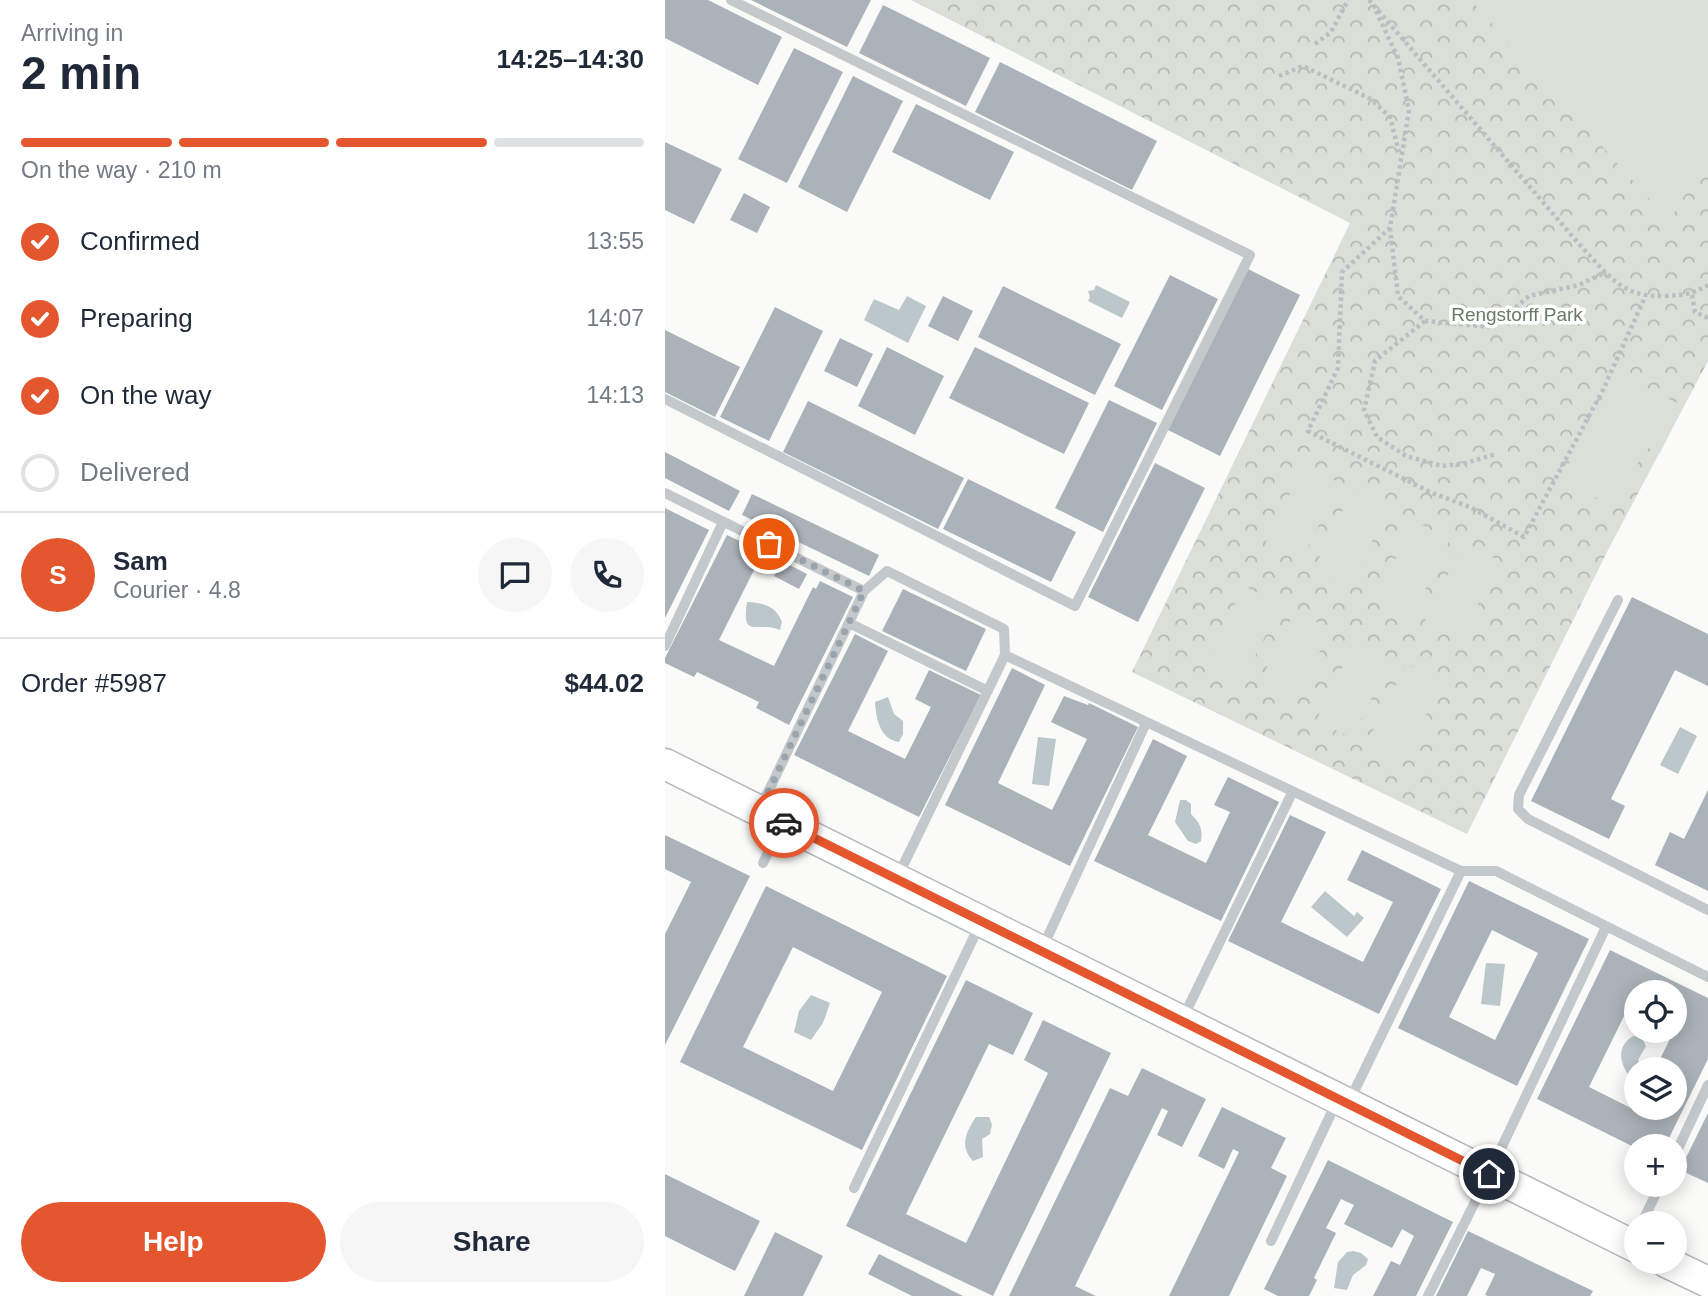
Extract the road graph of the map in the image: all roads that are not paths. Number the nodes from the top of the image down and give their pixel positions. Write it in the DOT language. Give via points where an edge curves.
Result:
graph roads {
  1 [pos="731,0"];
  2 [pos="665,399"];
  3 [pos="665,493"];
  4 [pos="723,522"];
  5 [pos="864,591"];
  6 [pos="1618,600"];
  7 [pos="849,623"];
  8 [pos="665,646"];
  9 [pos="1005,655"];
  10 [pos="988,691"];
  11 [pos="1146,723"];
  12 [pos="665,764"];
  13 [pos="1291,793"];
  14 [pos="771,817"];
  15 [pos="763,863"];
  16 [pos="1461,872"];
  17 [pos="897,879"];
  18 [pos="1708,910"];
  19 [pos="982,922"];
  20 [pos="1606,927"];
  21 [pos="1042,951"];
  22 [pos="1708,977"];
  23 [pos="1181,1021"];
  24 [pos="1708,1085"];
  25 [pos="1343,1101"];
  26 [pos="1685,1134"];
  27 [pos="1489,1174"];
  28 [pos="854,1188"];
  29 [pos="1624,1231"];
  30 [pos="1271,1241"];
  31 [pos="1687,1272"];
  32 [pos="1708,1282"];
  33 [pos="1428,1296"];
  1 -- 2 [label="lane" via="1250,255 1075,606"];
  3 -- 4 [label="lane"];
  4 -- 5 [label="lane"];
  4 -- 8 [label="lane"];
  5 -- 7 [label="lane"];
  5 -- 9 [label="lane" via="887,571 1004,629"];
  6 -- 18 [label="lane" via="1519,795 1518,809 1528,819"];
  7 -- 10 [label="lane"];
  7 -- 14 [label="lane"];
  9 -- 10 [label="lane"];
  9 -- 11 [label="lane"];
  10 -- 17 [label="lane"];
  11 -- 13 [label="lane"];
  11 -- 21 [label="lane"];
  12 -- 14 [label="main road"];
  13 -- 16 [label="lane"];
  13 -- 23 [label="lane"];
  14 -- 15 [label="lane"];
  14 -- 17 [label="main road"];
  16 -- 20 [label="lane" via="1496,872"];
  16 -- 25 [label="lane"];
  17 -- 19 [label="main road"];
  19 -- 21 [label="main road"];
  19 -- 28 [label="lane"];
  20 -- 22 [label="lane"];
  20 -- 27 [label="lane"];
  21 -- 23 [label="main road"];
  23 -- 25 [label="main road"];
  24 -- 26 [label="lane"];
  25 -- 27 [label="main road"];
  25 -- 30 [label="lane"];
  27 -- 29 [label="main road"];
  27 -- 33 [label="lane"];
  31 -- 32 [label="main road"];
}
